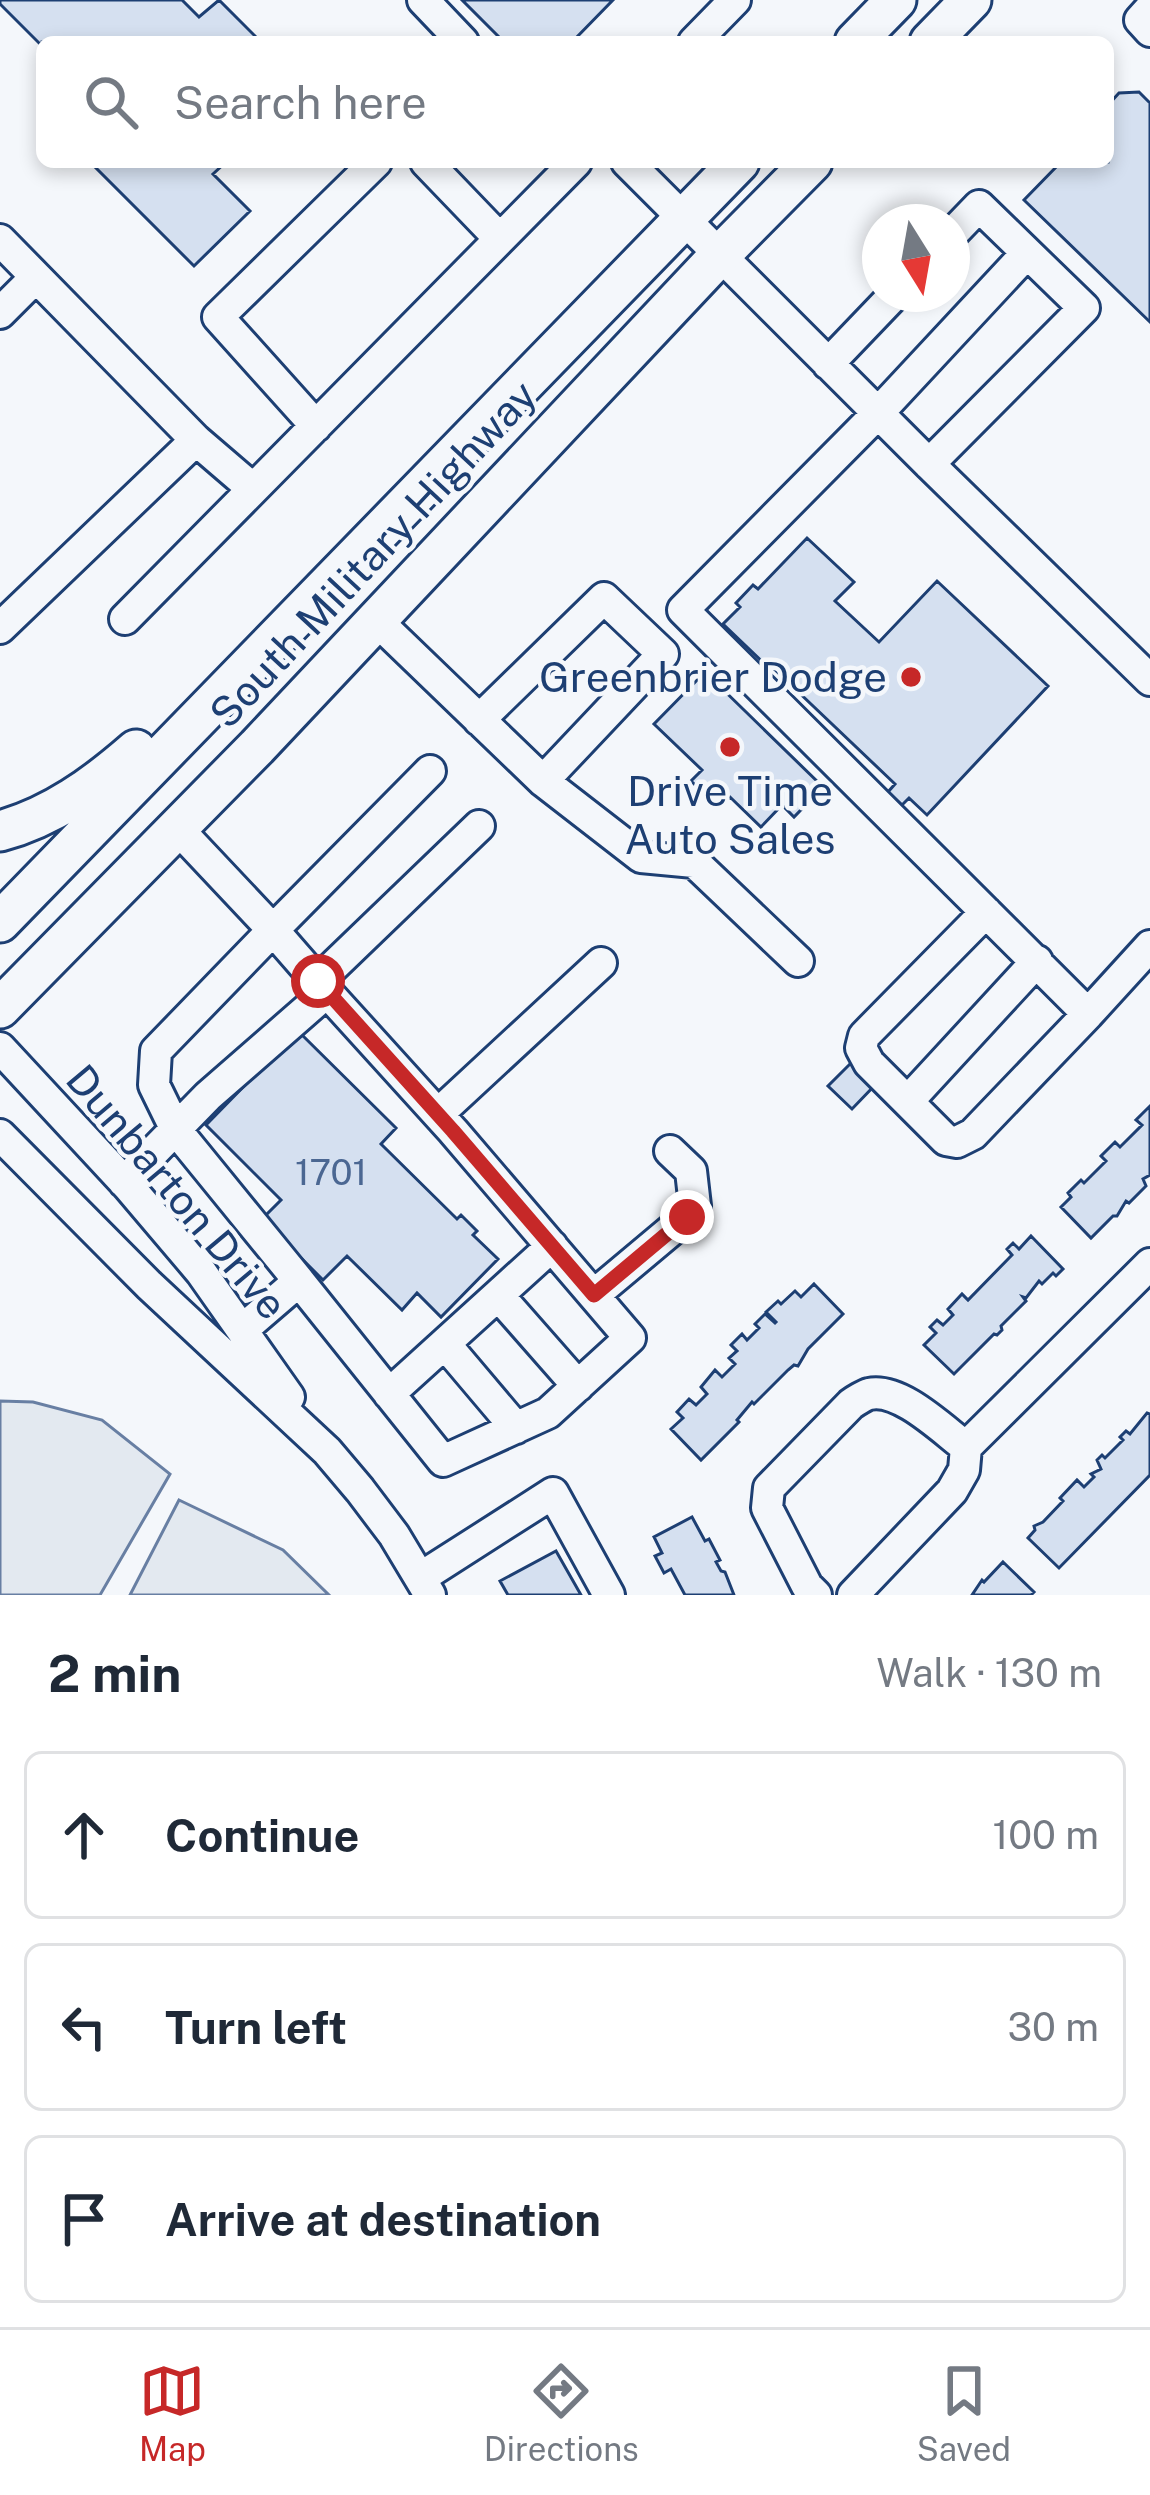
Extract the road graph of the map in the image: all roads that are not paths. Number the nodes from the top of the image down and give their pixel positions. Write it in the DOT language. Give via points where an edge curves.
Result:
graph roads {
  1 [pos="423,0"];
  2 [pos="735,0"];
  3 [pos="896,0"];
  4 [pos="971,0"];
  5 [pos="1150,9"];
  6 [pos="1150,31"];
  7 [pos="458,36"];
  8 [pos="700,36"];
  9 [pos="861,36"];
  10 [pos="936,36"];
  11 [pos="370,168"];
  12 [pos="432,168"];
  13 [pos="570,168"];
  14 [pos="633,168"];
  15 [pos="733,168"];
  16 [pos="806,168"];
  17 [pos="970,215"];
  18 [pos="683,219"];
  19 [pos="500,239"];
  20 [pos="0,240"];
  21 [pos="1027,254"];
  22 [pos="719,256"];
  23 [pos="36,277"];
  24 [pos="878,312"];
  25 [pos="0,313"];
  26 [pos="828,364"];
  27 [pos="878,413"];
  28 [pos="316,425"];
  29 [pos="196,440"];
  30 [pos="929,464"];
  31 [pos="253,489"];
  32 [pos="363,547"];
  33 [pos="125,619"];
  34 [pos="377,621"];
  35 [pos="0,628"];
  36 [pos="1150,680"];
  37 [pos="479,720"];
  38 [pos="430,771"];
  39 [pos="543,781"];
  40 [pos="479,826"];
  41 [pos="177,828"];
  42 [pos="0,831"];
  43 [pos="986,912"];
  44 [pos="0,922"];
  45 [pos="273,930"];
  46 [pos="1150,946"];
  47 [pos="798,961"];
  48 [pos="1036,962"];
  49 [pos="601,963"];
  50 [pos="323,987"];
  51 [pos="0,1008"];
  52 [pos="1088,1013"];
  53 [pos="0,1048"];
  54 [pos="908,1102"];
  55 [pos="438,1114"];
  56 [pos="176,1130"];
  57 [pos="0,1135"];
  58 [pos="670,1151"];
  59 [pos="124,1182"];
  60 [pos="552,1246"];
  61 [pos="1150,1264"];
  62 [pos="299,1281"];
  63 [pos="498,1295"];
  64 [pos="594,1295"];
  65 [pos="242,1330"];
  66 [pos="445,1344"];
  67 [pos="578,1386"];
  68 [pos="389,1394"];
  69 [pos="516,1428"];
  70 [pos="966,1447"];
  71 [pos="327,1451"];
  72 [pos="425,1586"];
  73 [pos="609,1595"];
  74 [pos="816,1595"];
  75 [pos="853,1595"];
  1 -- 7 [label="street"];
  2 -- 8 [label="street"];
  3 -- 9 [label="main road"];
  4 -- 10 [label="main road"];
  5 -- 6 [label="street" via="1140,20"];
  11 -- 28 [label="street" via="218,317"];
  12 -- 19 [label="street"];
  13 -- 19 [label="street"];
  14 -- 18 [label="street"];
  15 -- 18 [label="main road, South Military Highway"];
  16 -- 22 [label="main road, South Military Highway"];
  17 -- 21 [label="street" via="979,206"];
  18 -- 22 [label="street"];
  18 -- 32 [label="main road, South Military Highway"];
  19 -- 28 [label="street"];
  20 -- 23 [label="street"];
  21 -- 27 [label="street"];
  21 -- 30 [label="street" via="1084,308"];
  22 -- 26 [label="street"];
  22 -- 34 [label="main road, South Military Highway"];
  23 -- 25 [label="street"];
  23 -- 29 [label="street"];
  24 -- 26 [label="street"];
  26 -- 27 [label="street"];
  27 -- 30 [label="street"];
  27 -- 43 [label="street" via="683,610"];
  28 -- 31 [label="street"];
  29 -- 31 [label="street"];
  29 -- 35 [label="street"];
  30 -- 36 [label="street"];
  31 -- 33 [label="street"];
  32 -- 42 [label="main road" via="266,621 113,770 45,814"];
  32 -- 44 [label="main road, South Military Highway"];
  34 -- 37 [label="street"];
  34 -- 41 [label="main road, South Military Highway"];
  37 -- 39 [label="street"];
  37 -- 39 [label="street" via="604,598 619,612 663,654"];
  38 -- 45 [label="street"];
  39 -- 47 [label="street" via="640,857 694,862"];
  40 -- 50 [label="street"];
  41 -- 45 [label="street"];
  41 -- 51 [label="main road, South Military Highway"];
  43 -- 48 [label="street"];
  43 -- 54 [label="street" via="862,1041 869,1063"];
  45 -- 50 [label="street"];
  45 -- 56 [label="street" via="156,1051 154,1085"];
  46 -- 52 [label="street"];
  48 -- 52 [label="street"];
  48 -- 54 [label="street"];
  49 -- 55 [label="street"];
  50 -- 55 [label="street"];
  50 -- 56 [label="street"];
  52 -- 54 [label="street" via="966,1139 946,1140"];
  53 -- 59 [label="street, Dunbarton Drive"];
  55 -- 60 [label="street"];
  56 -- 59 [label="street"];
  56 -- 62 [label="street"];
  57 -- 71 [label="street, Dunbarton Drive"];
  58 -- 64 [label="street" via="691,1171 695,1206"];
  59 -- 65 [label="street, Dunbarton Drive"];
  60 -- 63 [label="street"];
  60 -- 64 [label="street"];
  61 -- 70 [label="street"];
  62 -- 65 [label="street"];
  62 -- 68 [label="street"];
  63 -- 66 [label="street"];
  63 -- 67 [label="street"];
  64 -- 67 [label="street" via="630,1338"];
  65 -- 71 [label="street, Dunbarton Drive"];
  66 -- 68 [label="street"];
  66 -- 69 [label="street"];
  67 -- 69 [label="street" via="548,1414"];
  68 -- 69 [label="street" via="442,1461"];
  70 -- 74 [label="street" via="886,1394 867,1394 823,1431 769,1488 767,1508"];
  70 -- 75 [label="street" via="952,1491"];
  71 -- 72 [label="street, Dunbarton Drive"];
  72 -- 73 [label="street" via="553,1493"];
}
